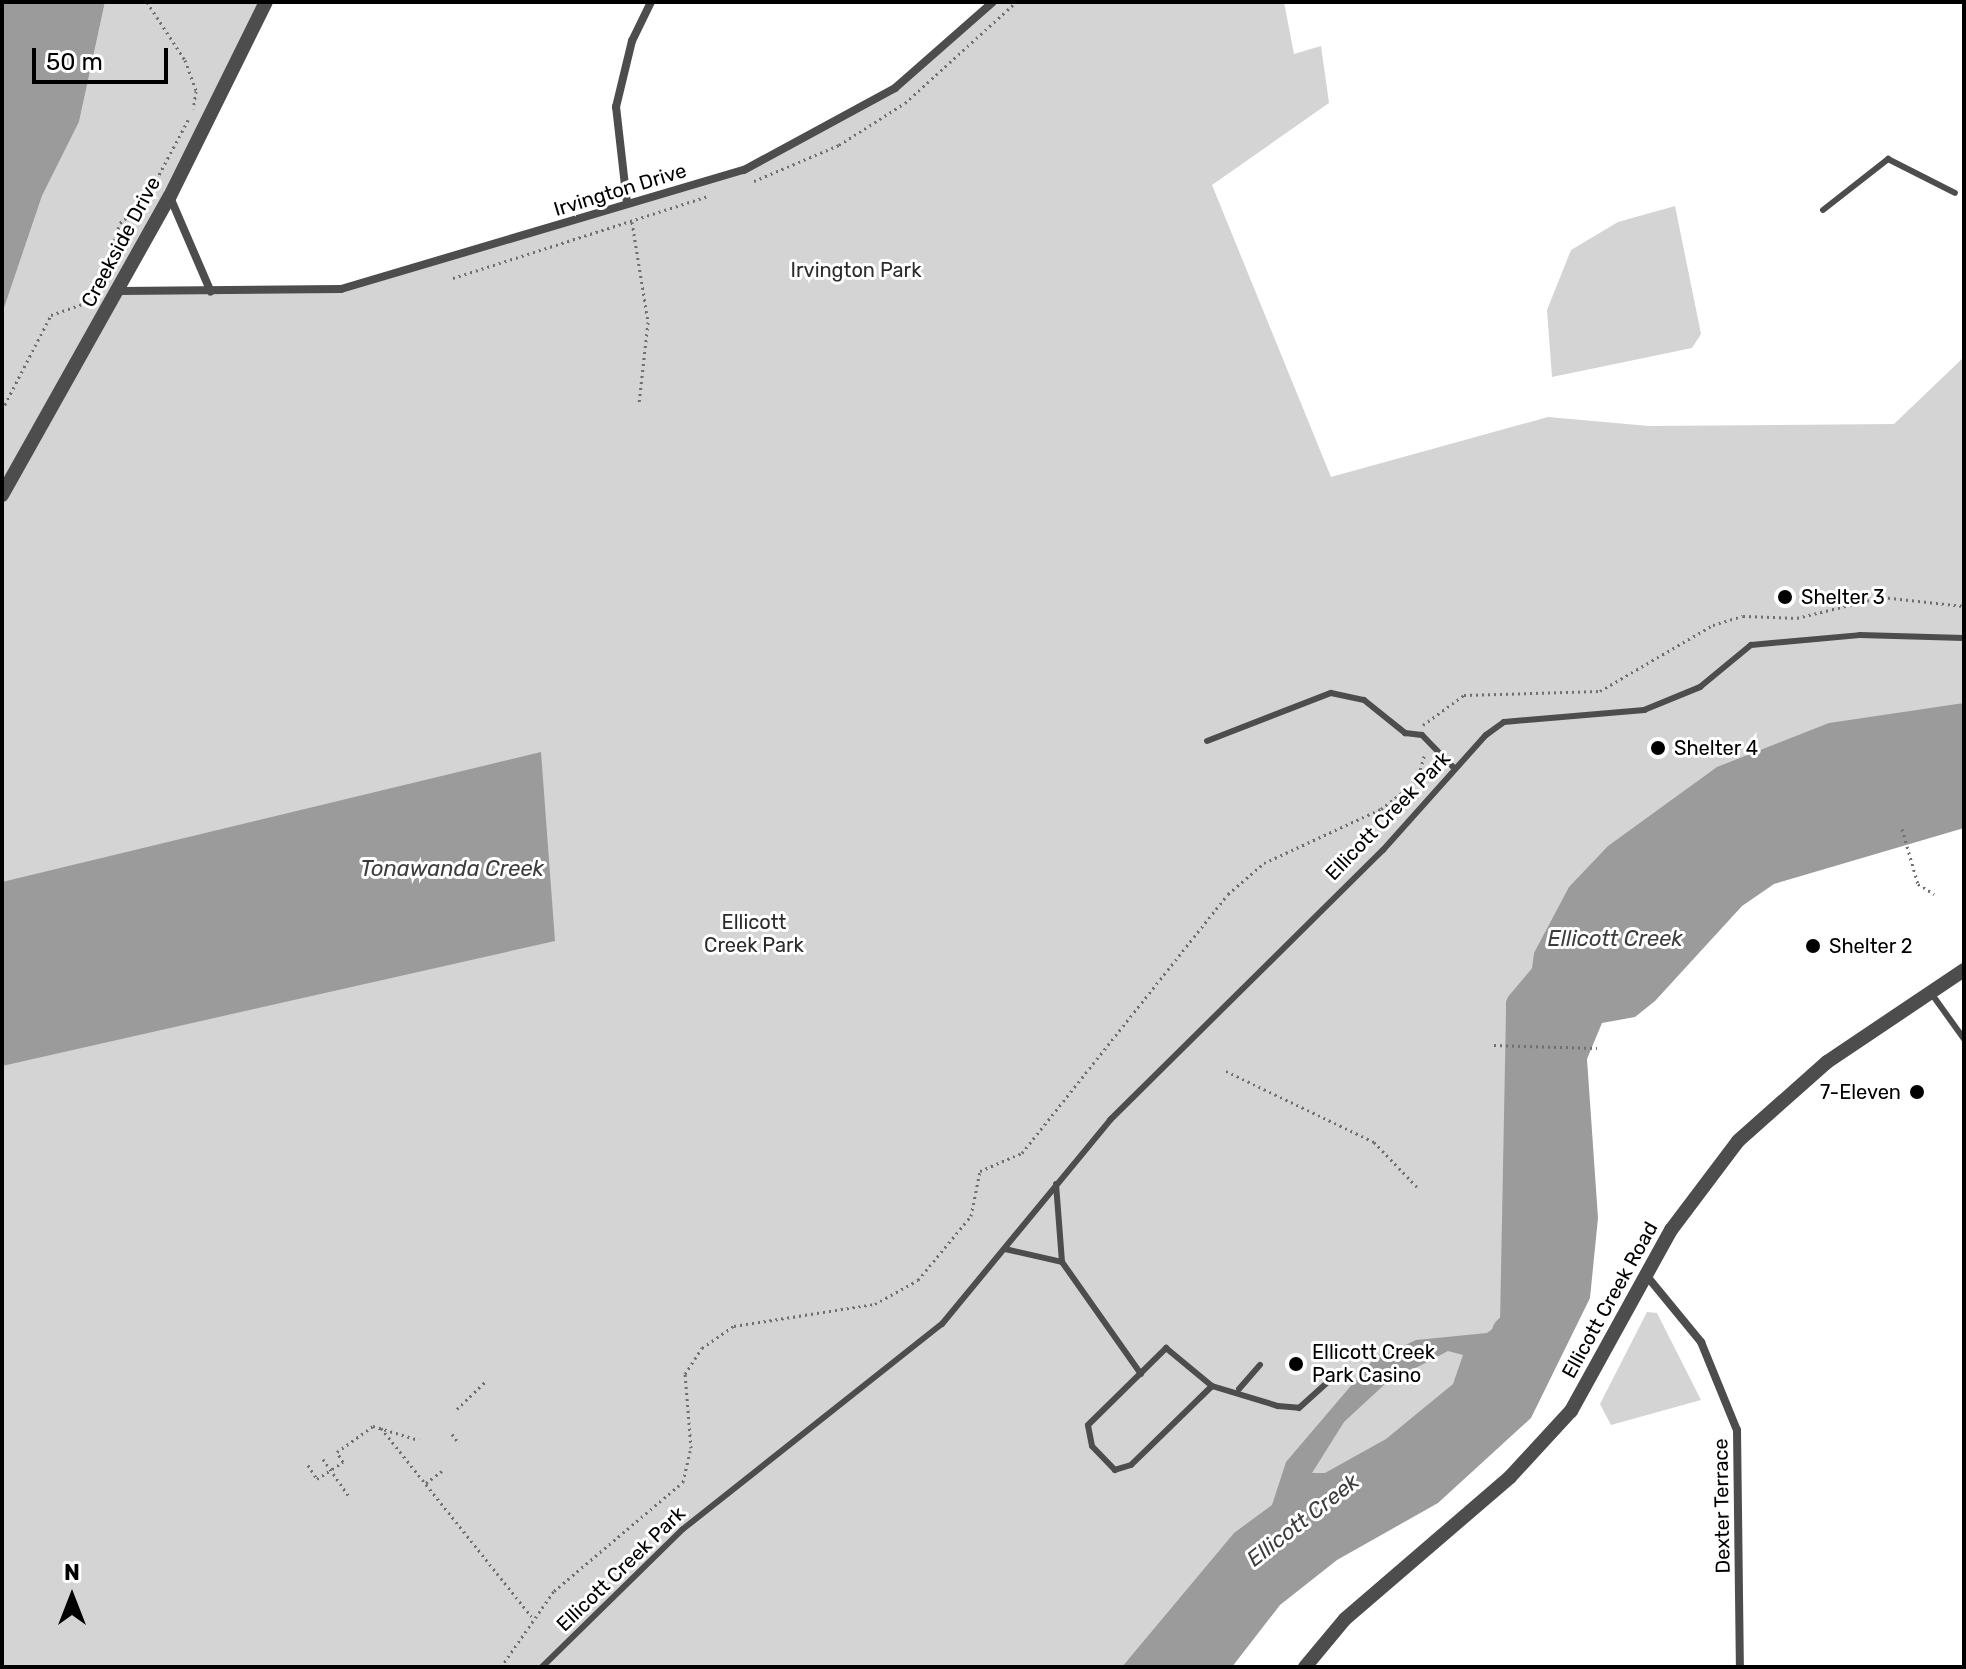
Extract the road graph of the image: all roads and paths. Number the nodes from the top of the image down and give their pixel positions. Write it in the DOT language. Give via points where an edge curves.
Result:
graph roads {
  1 [pos="147,2"];
  2 [pos="266,2"];
  3 [pos="651,2"];
  4 [pos="993,2"];
  5 [pos="1955,193"];
  6 [pos="170,196"];
  7 [pos="627,203"];
  8 [pos="1823,210"];
  9 [pos="120,291"];
  10 [pos="211,292"];
  11 [pos="639,404"];
  12 [pos="2,410"];
  13 [pos="2,495"];
  14 [pos="1964,606"];
  15 [pos="1964,638"];
  16 [pos="1422,735"];
  17 [pos="1207,741"];
  18 [pos="1455,769"];
  19 [pos="1902,829"];
  20 [pos="1934,894"];
  21 [pos="1964,970"];
  22 [pos="1930,991"];
  23 [pos="1964,1039"];
  24 [pos="1494,1045"];
  25 [pos="1597,1048"];
  26 [pos="1226,1071"];
  27 [pos="1056,1184"];
  28 [pos="1417,1187"];
  29 [pos="1005,1249"];
  30 [pos="1062,1262"];
  31 [pos="1646,1275"];
  32 [pos="1260,1365"];
  33 [pos="1141,1374"];
  34 [pos="485,1382"];
  35 [pos="1327,1383"];
  36 [pos="1212,1386"];
  37 [pos="1239,1389"];
  38 [pos="457,1409"];
  39 [pos="381,1428"];
  40 [pos="452,1434"];
  41 [pos="419,1440"];
  42 [pos="458,1442"];
  43 [pos="323,1459"];
  44 [pos="308,1465"];
  45 [pos="331,1470"];
  46 [pos="442,1471"];
  47 [pos="426,1484"];
  48 [pos="348,1495"];
  49 [pos="531,1616"];
  50 [pos="501,1667"];
  51 [pos="542,1667"];
  52 [pos="1305,1667"];
  53 [pos="1740,1667"];
  1 -- 12 [label="path" via="185,60 196,91 193,110 145,201 120,223 95,300 51,315"];
  2 -- 6 [label="street, Creekside Drive"];
  3 -- 7 [label="street" via="632,41 616,107"];
  4 -- 7 [label="street, Irvington Drive" via="895,88 821,133 744,170"];
  5 -- 8 [label="lane" via="1888,159"];
  6 -- 9 [label="street, Creekside Drive"];
  6 -- 10 [label="street"];
  7 -- 10 [label="street, Irvington Drive" via="341,289"];
  7 -- 11 [label="path" via="648,322"];
  9 -- 10 [label="street, Irvington Drive"];
  9 -- 13 [label="street, Creekside Drive"];
  14 -- 16 [label="path" via="1882,597 1797,618 1743,616 1713,625 1600,691 1464,695 1424,720"];
  15 -- 18 [label="lane, Ellicott Creek Park" via="1860,635 1751,645 1700,687 1644,710 1504,722"];
  16 -- 17 [label="lane" via="1405,733 1364,700 1331,693"];
  16 -- 18 [label="lane"];
  16 -- 49 [label="path" via="1417,781 1381,809 1264,863 1228,894 1022,1153 980,1171 971,1216 930,1270 875,1304 734,1326 702,1348 685,1374 691,1448 683,1482 663,1506 594,1552"];
  18 -- 27 [label="lane, Ellicott Creek Park" via="1383,850 1197,1027"];
  19 -- 20 [label="path" via="1918,884"];
  21 -- 22 [label="street, Ellicott Creek Road"];
  22 -- 23 [label="lane"];
  22 -- 31 [label="street, Ellicott Creek Road" via="1767,1110 1709,1174"];
  24 -- 25 [label="path"];
  26 -- 28 [label="path" via="1374,1142"];
  27 -- 29 [label="lane, Ellicott Creek Park"];
  27 -- 30 [label="lane"];
  29 -- 30 [label="lane"];
  29 -- 51 [label="lane, Ellicott Creek Park" via="942,1324 683,1529"];
  30 -- 33 [label="lane"];
  31 -- 52 [label="street, Ellicott Creek Road" via="1571,1411 1510,1477 1345,1619"];
  31 -- 53 [label="street, Dexter Terrace" via="1701,1342 1737,1430"];
  32 -- 37 [label="lane"];
  33 -- 36 [label="lane" via="1166,1348"];
  33 -- 36 [label="lane" via="1088,1425 1092,1446 1115,1470 1131,1465"];
  34 -- 38 [label="path"];
  35 -- 37 [label="lane" via="1299,1408"];
  36 -- 37 [label="lane"];
  39 -- 41 [label="path"];
  39 -- 45 [label="path" via="373,1426 336,1450 343,1462"];
  39 -- 47 [label="path"];
  40 -- 42 [label="path"];
  43 -- 45 [label="path"];
  44 -- 45 [label="path" via="317,1479"];
  45 -- 48 [label="path"];
  46 -- 47 [label="path"];
  47 -- 49 [label="path"];
  49 -- 50 [label="path"];
}
